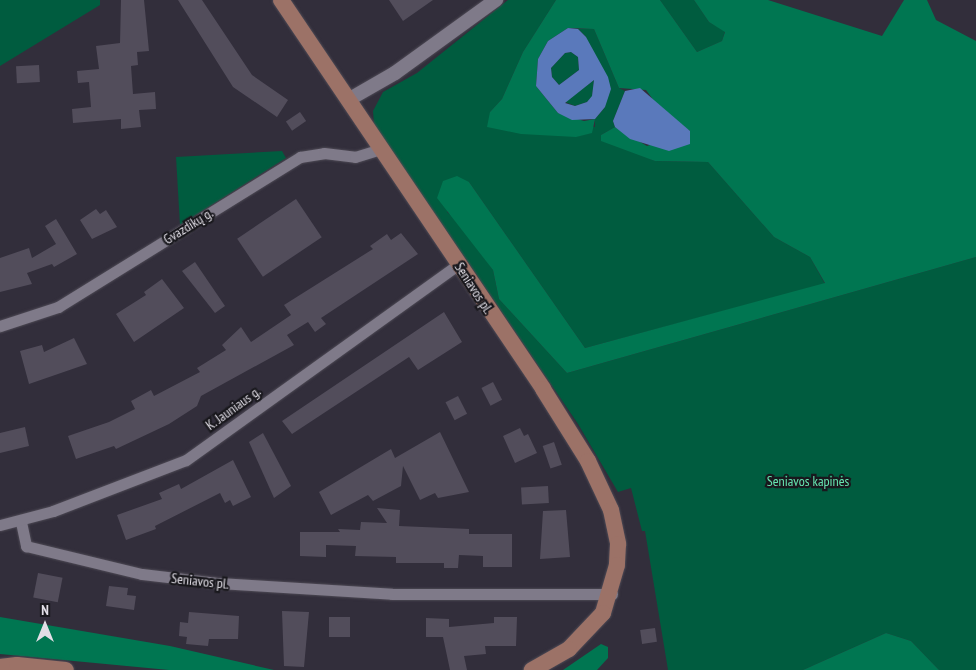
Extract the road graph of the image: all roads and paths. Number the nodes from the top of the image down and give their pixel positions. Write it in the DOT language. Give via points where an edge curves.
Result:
graph roads {
  1 [pos="281,0"];
  2 [pos="496,0"];
  3 [pos="348,100"];
  4 [pos="381,149"];
  5 [pos="459,264"];
  6 [pos="0,326"];
  7 [pos="21,522"];
  8 [pos="0,525"];
  9 [pos="612,594"];
  10 [pos="0,667"];
  11 [pos="66,670"];
  12 [pos="532,670"];
  1 -- 3 [label="main road, Seniavos pl."];
  2 -- 3 [label="street" via="395,73"];
  3 -- 4 [label="main road, Seniavos pl."];
  4 -- 5 [label="main road, Seniavos pl."];
  4 -- 6 [label="street, Gvazdikų g." via="355,157 324,153 300,157 58,307"];
  5 -- 7 [label="street, K. Jauniaus g." via="186,460"];
  5 -- 9 [label="main road, Seniavos pl." via="601,486 618,544"];
  7 -- 8 [label="street, K. Jauniaus g."];
  7 -- 9 [label="street, Seniavos pl." via="26,546 142,574 210,582 392,594"];
  9 -- 12 [label="main road, Seniavos pl." via="588,632 569,649"];
  10 -- 11 [label="main road" via="17,665"];
}
